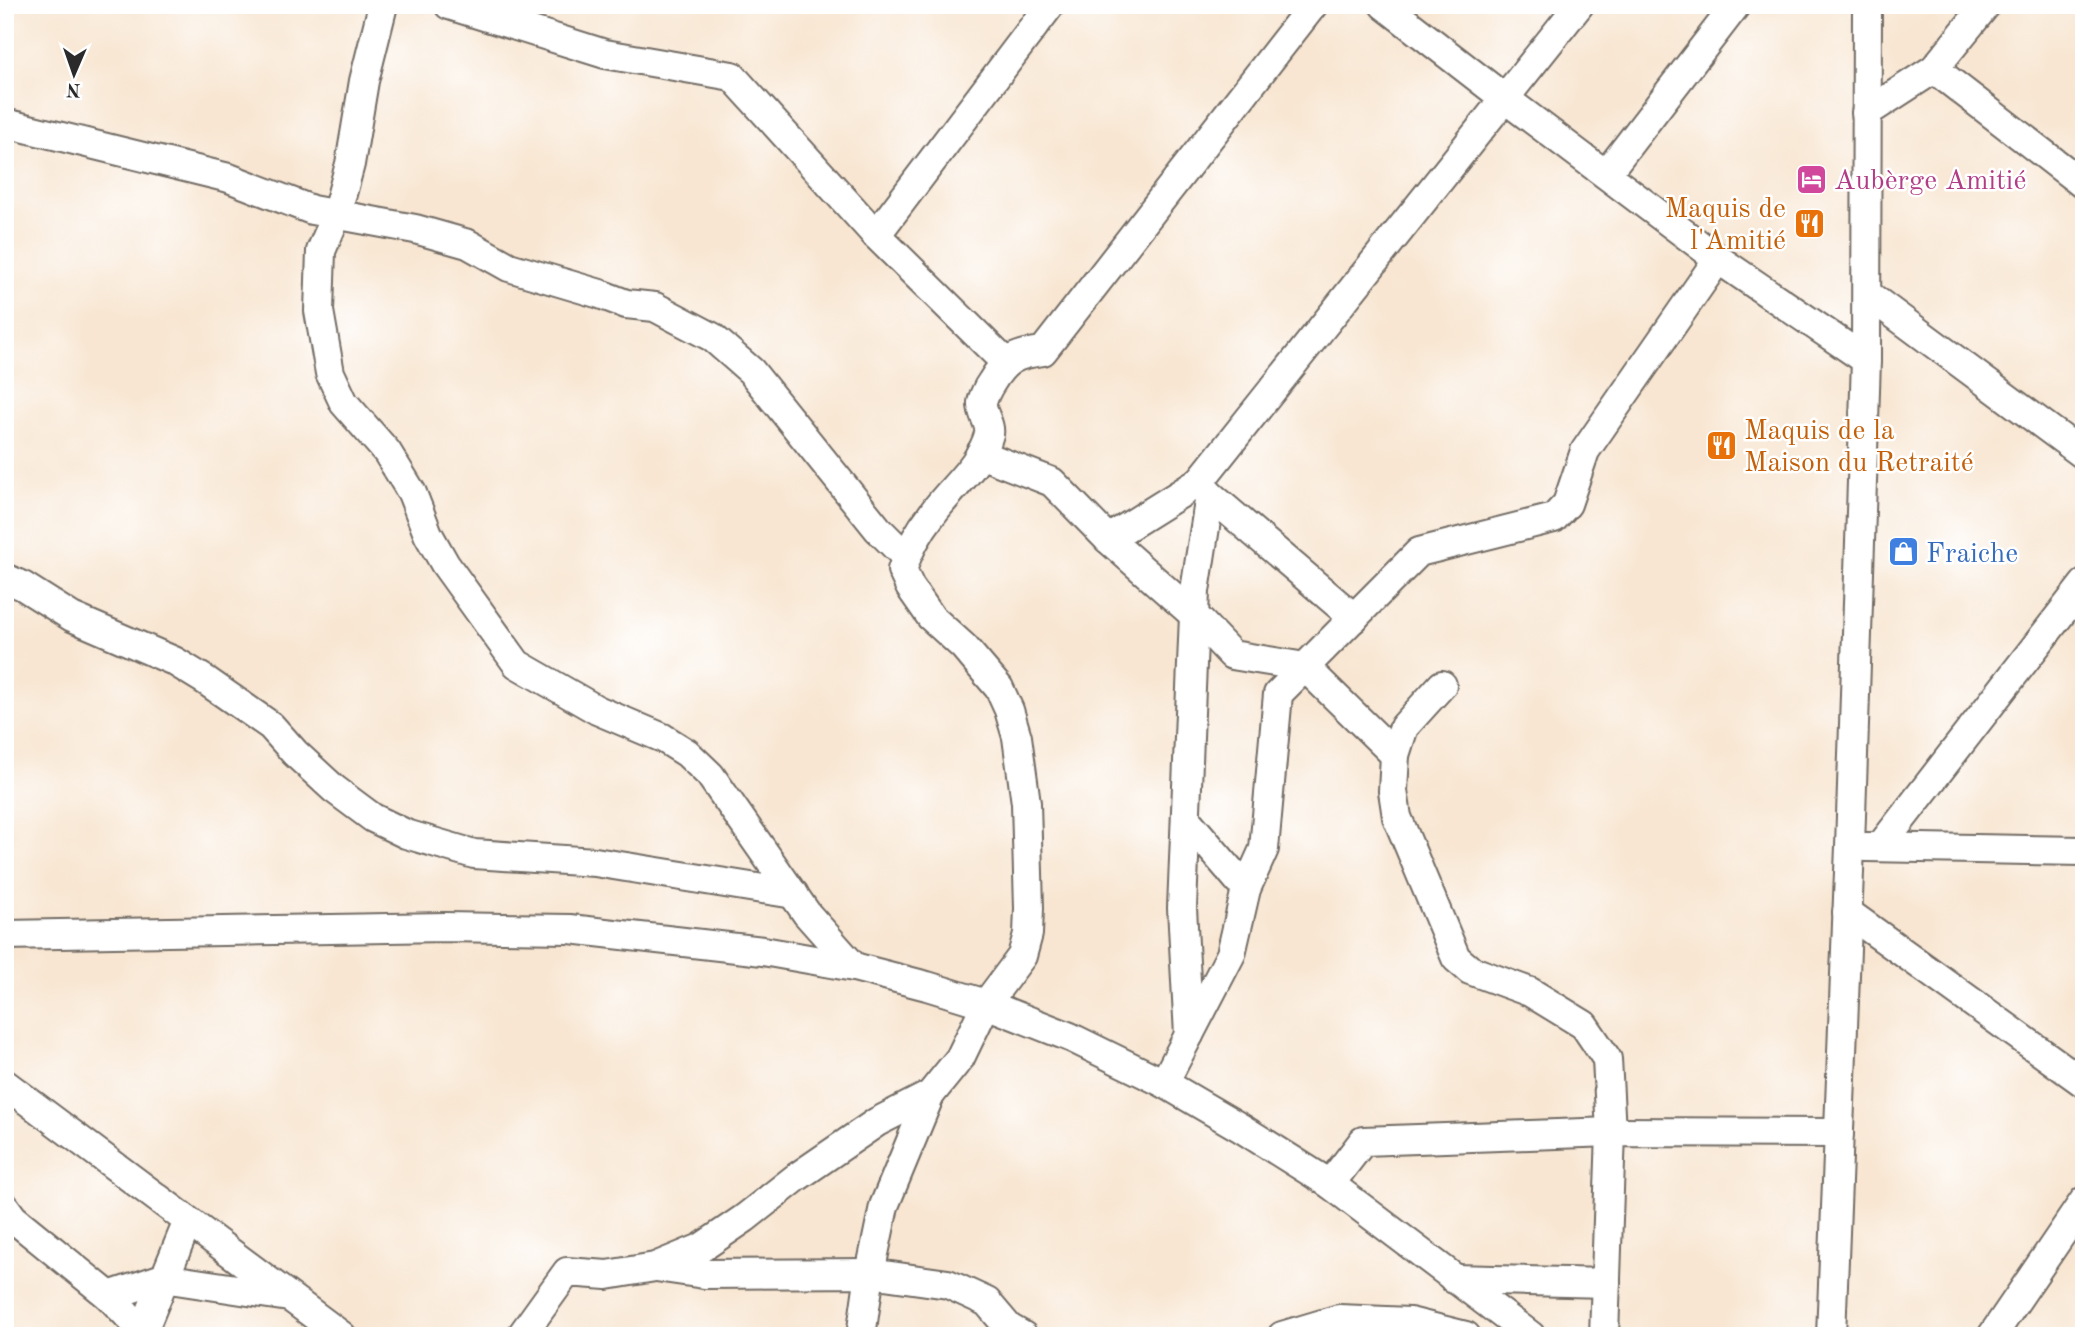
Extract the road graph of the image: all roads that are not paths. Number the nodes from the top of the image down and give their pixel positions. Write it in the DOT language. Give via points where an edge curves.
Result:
graph roads {
  1 [pos="383,5"];
  2 [pos="449,5"];
  3 [pos="1049,5"];
  4 [pos="1313,5"];
  5 [pos="1384,5"];
  6 [pos="1579,5"];
  7 [pos="1736,5"];
  8 [pos="1867,5"];
  9 [pos="1986,5"];
  10 [pos="1934,69"];
  11 [pos="1504,98"];
  12 [pos="1866,113"];
  13 [pos="5,123"];
  14 [pos="1605,174"];
  15 [pos="2084,185"];
  16 [pos="336,216"];
  17 [pos="876,235"];
  18 [pos="1718,259"];
  19 [pos="1867,293"];
  20 [pos="1866,360"];
  21 [pos="1006,363"];
  22 [pos="980,454"];
  23 [pos="2084,455"];
  24 [pos="1204,488"];
  25 [pos="1108,539"];
  26 [pos="906,557"];
  27 [pos="5,578"];
  28 [pos="2081,595"];
  29 [pos="1194,615"];
  30 [pos="1354,618"];
  31 [pos="1305,667"];
  32 [pos="1442,685"];
  33 [pos="1395,755"];
  34 [pos="1186,819"];
  35 [pos="1850,846"];
  36 [pos="1880,847"];
  37 [pos="2084,851"];
  38 [pos="1246,889"];
  39 [pos="794,894"];
  40 [pos="1847,912"];
  41 [pos="5,935"];
  42 [pos="854,967"];
  43 [pos="986,1004"];
  44 [pos="1189,1035"];
  45 [pos="1164,1083"];
  46 [pos="2084,1083"];
  47 [pos="5,1084"];
  48 [pos="930,1095"];
  49 [pos="1611,1132"];
  50 [pos="1839,1133"];
  51 [pos="1330,1184"];
  52 [pos="5,1207"];
  53 [pos="2082,1209"];
  54 [pos="188,1221"];
  55 [pos="655,1267"];
  56 [pos="870,1273"];
  57 [pos="163,1278"];
  58 [pos="1454,1279"];
  59 [pos="1606,1283"];
  60 [pos="109,1296"];
  61 [pos="292,1298"];
  62 [pos="143,1333"];
  63 [pos="342,1336"];
  64 [pos="521,1336"];
  65 [pos="861,1336"];
  66 [pos="1023,1336"];
  67 [pos="1282,1336"];
  68 [pos="1466,1336"];
  69 [pos="1531,1336"];
  70 [pos="1604,1336"];
  71 [pos="1831,1336"];
  72 [pos="1992,1336"];
  1 -- 16 [label="street"];
  2 -- 17 [label="street" via="605,54 732,76"];
  3 -- 17 [label="street"];
  4 -- 21 [label="street" via="1043,351 1020,354"];
  5 -- 11 [label="street"];
  6 -- 11 [label="street"];
  7 -- 14 [label="street"];
  8 -- 12 [label="street"];
  9 -- 10 [label="street"];
  10 -- 12 [label="street"];
  10 -- 15 [label="street"];
  11 -- 14 [label="street"];
  11 -- 24 [label="street"];
  12 -- 19 [label="street"];
  13 -- 16 [label="street" via="229,177 290,203"];
  14 -- 18 [label="street"];
  16 -- 26 [label="street" via="415,229 468,244 509,267 626,304 655,307 712,337 751,371 878,529"];
  16 -- 39 [label="street" via="321,251 319,311 330,373 344,403 387,452 412,492 445,564 517,664 597,710 687,753 710,775"];
  17 -- 21 [label="street"];
  18 -- 20 [label="street"];
  18 -- 30 [label="street" via="1585,451 1567,505 1553,518 1419,552"];
  19 -- 20 [label="street"];
  19 -- 23 [label="street"];
  20 -- 35 [label="street"];
  21 -- 22 [label="street" via="982,403 990,432"];
  22 -- 25 [label="street" via="1052,482"];
  22 -- 26 [label="street" via="933,512"];
  24 -- 25 [label="street"];
  24 -- 29 [label="street"];
  24 -- 30 [label="street"];
  25 -- 29 [label="street"];
  26 -- 43 [label="street" via="902,570 910,587 931,617 999,688 1017,737 1026,803 1028,934 1022,956"];
  27 -- 39 [label="street" via="72,617 174,661 205,680 271,726 334,789 373,818 406,834 474,854 595,862"];
  28 -- 36 [label="street"];
  29 -- 31 [label="street" via="1232,655"];
  29 -- 34 [label="street"];
  30 -- 31 [label="street"];
  31 -- 33 [label="street"];
  31 -- 38 [label="street" via="1278,694 1264,849"];
  32 -- 33 [label="street" via="1404,727"];
  33 -- 49 [label="street" via="1397,817 1456,958 1470,970 1530,992 1584,1025 1607,1059"];
  34 -- 38 [label="street"];
  34 -- 44 [label="street" via="1182,908"];
  35 -- 36 [label="street"];
  35 -- 40 [label="street"];
  36 -- 37 [label="street"];
  38 -- 44 [label="street" via="1231,954"];
  39 -- 42 [label="street"];
  40 -- 46 [label="street"];
  40 -- 50 [label="street"];
  41 -- 42 [label="street" via="570,929 763,951"];
  42 -- 43 [label="street"];
  43 -- 45 [label="street" via="1070,1037"];
  43 -- 48 [label="street" via="960,1058"];
  44 -- 45 [label="street"];
  45 -- 51 [label="street"];
  47 -- 54 [label="street"];
  48 -- 55 [label="street" via="877,1122 701,1248"];
  48 -- 56 [label="street" via="884,1206"];
  49 -- 50 [label="street"];
  49 -- 51 [label="street" via="1363,1141"];
  49 -- 59 [label="street"];
  50 -- 71 [label="street"];
  51 -- 58 [label="street"];
  52 -- 60 [label="street"];
  53 -- 72 [label="street"];
  54 -- 57 [label="street"];
  54 -- 61 [label="street"];
  55 -- 56 [label="street" via="704,1274"];
  55 -- 64 [label="street" via="607,1275 567,1272"];
  56 -- 65 [label="street"];
  56 -- 66 [label="street" via="948,1284 987,1302 1009,1328"];
  57 -- 60 [label="street"];
  57 -- 61 [label="street"];
  57 -- 62 [label="street"];
  58 -- 59 [label="street"];
  58 -- 69 [label="street"];
  59 -- 70 [label="street"];
  60 -- 62 [label="street"];
  61 -- 63 [label="street"];
  67 -- 68 [label="street" via="1339,1319 1410,1322"];
}
